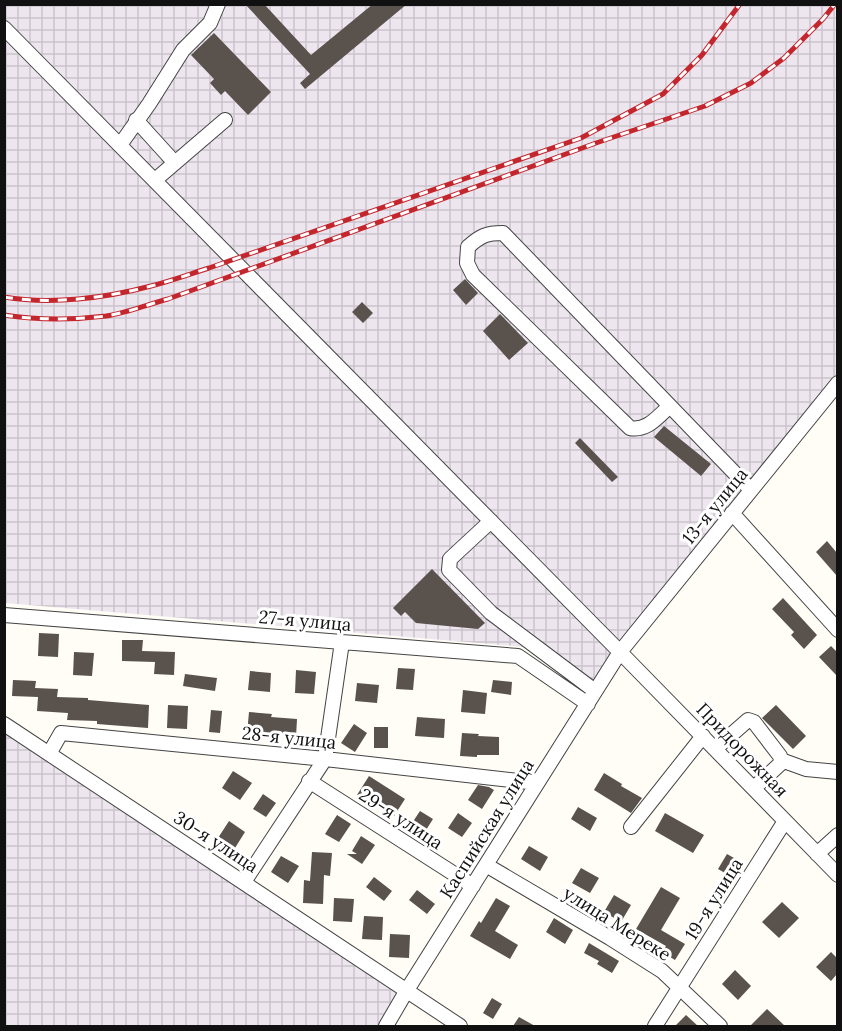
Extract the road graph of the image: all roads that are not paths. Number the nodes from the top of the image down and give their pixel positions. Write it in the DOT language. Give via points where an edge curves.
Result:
graph roads {
  1 [pos="218,4"];
  2 [pos="8,35"];
  3 [pos="136,120"];
  4 [pos="225,120"];
  5 [pos="120,145"];
  6 [pos="175,163"];
  7 [pos="155,180"];
  8 [pos="837,383"];
  9 [pos="670,406"];
  10 [pos="752,490"];
  11 [pos="732,513"];
  12 [pos="491,521"];
  13 [pos="4,615"];
  14 [pos="837,630"];
  15 [pos="342,642"];
  16 [pos="620,652"];
  17 [pos="595,691"];
  18 [pos="588,704"];
  19 [pos="4,724"];
  20 [pos="703,736"];
  21 [pos="716,749"];
  22 [pos="49,754"];
  23 [pos="325,759"];
  24 [pos="782,760"];
  25 [pos="837,772"];
  26 [pos="309,781"];
  27 [pos="537,783"];
  28 [pos="754,788"];
  29 [pos="785,821"];
  30 [pos="631,827"];
  31 [pos="837,835"];
  32 [pos="817,854"];
  33 [pos="486,865"];
  34 [pos="837,875"];
  35 [pos="244,882"];
  36 [pos="473,886"];
  37 [pos="679,988"];
  38 [pos="407,990"];
  39 [pos="386,1026"];
  40 [pos="460,1026"];
  41 [pos="655,1026"];
  42 [pos="720,1026"];
  1 -- 3 [label="street" via="210,23 183,50"];
  2 -- 5 [label="street, Придорожная"];
  3 -- 5 [label="street"];
  3 -- 6 [label="street"];
  4 -- 6 [label="street"];
  5 -- 7 [label="street, Придорожная"];
  6 -- 7 [label="street"];
  7 -- 12 [label="street, Придорожная"];
  8 -- 10 [label="street, 13-я улица"];
  9 -- 9 [label="street" via="503,233 479,237 468,247 467,263 473,275 630,428 646,427"];
  9 -- 10 [label="street"];
  10 -- 11 [label="street, 13-я улица"];
  11 -- 14 [label="street"];
  11 -- 16 [label="street, 13-я улица"];
  12 -- 16 [label="street, Придорожная"];
  12 -- 17 [label="street" via="450,559 449,570 491,613"];
  13 -- 15 [label="street, 27-я улица"];
  15 -- 18 [label="street, 27-я улица" via="518,656"];
  15 -- 23 [label="street"];
  16 -- 17 [label="street, Каспийская улица"];
  16 -- 20 [label="street, Придорожная"];
  17 -- 18 [label="street, Каспийская улица"];
  18 -- 27 [label="street, Каспийская улица"];
  19 -- 22 [label="street, 30-я улица"];
  20 -- 21 [label="street, Придорожная"];
  20 -- 30 [label="street"];
  21 -- 24 [label="street" via="750,720"];
  21 -- 28 [label="street, Придорожная"];
  22 -- 23 [label="street, 28-я улица" via="61,733"];
  22 -- 35 [label="street, 30-я улица"];
  23 -- 26 [label="street"];
  23 -- 27 [label="street, 28-я улица"];
  24 -- 25 [label="street" via="806,769"];
  24 -- 28 [label="street"];
  26 -- 35 [label="street"];
  26 -- 36 [label="street, 29-я улица"];
  27 -- 33 [label="street, Каспийская улица"];
  28 -- 29 [label="street, Придорожная"];
  29 -- 32 [label="street, Придорожная"];
  29 -- 37 [label="street, 19-я улица"];
  31 -- 32 [label="street"];
  32 -- 34 [label="street, Придорожная"];
  33 -- 36 [label="street, Каспийская улица"];
  33 -- 37 [label="street, улица Мереке" via="662,971"];
  35 -- 38 [label="street, 30-я улица"];
  36 -- 38 [label="street, Каспийская улица"];
  37 -- 41 [label="street, 19-я улица"];
  37 -- 42 [label="street, улица Мереке"];
  38 -- 39 [label="street, Каспийская улица"];
  38 -- 40 [label="street, 30-я улица"];
}
